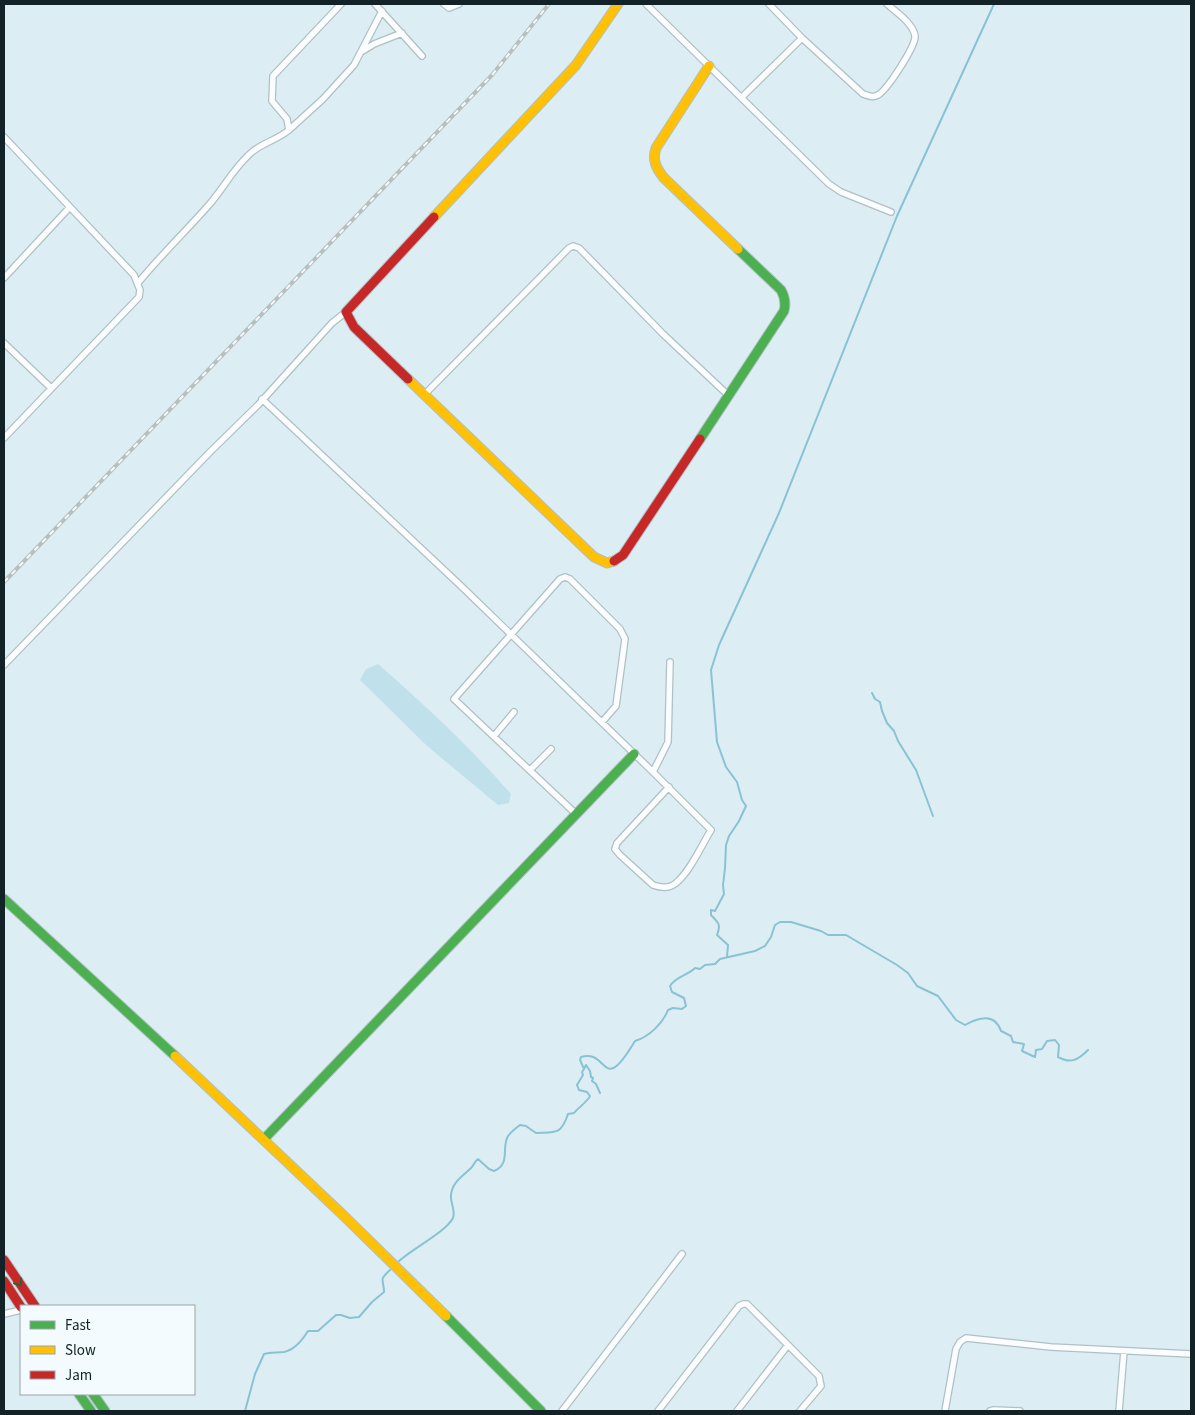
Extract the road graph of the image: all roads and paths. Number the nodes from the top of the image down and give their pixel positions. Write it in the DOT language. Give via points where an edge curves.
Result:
graph roads {
  1 [pos="341,4"];
  2 [pos="375,4"];
  3 [pos="444,4"];
  4 [pos="459,4"];
  5 [pos="618,4"];
  6 [pos="646,4"];
  7 [pos="769,4"];
  8 [pos="887,4"];
  9 [pos="382,11"];
  10 [pos="402,34"];
  11 [pos="802,38"];
  12 [pos="360,52"];
  13 [pos="422,56"];
  14 [pos="708,66"];
  15 [pos="742,97"];
  16 [pos="289,130"];
  17 [pos="4,137"];
  18 [pos="69,208"];
  19 [pos="891,212"];
  20 [pos="4,278"];
  21 [pos="138,283"];
  22 [pos="346,312"];
  23 [pos="4,343"];
  24 [pos="50,388"];
  25 [pos="424,395"];
  26 [pos="728,395"];
  27 [pos="262,399"];
  28 [pos="4,438"];
  29 [pos="511,634"];
  30 [pos="670,662"];
  31 [pos="4,665"];
  32 [pos="514,712"];
  33 [pos="602,722"];
  34 [pos="494,736"];
  35 [pos="551,749"];
  36 [pos="634,754"];
  37 [pos="530,770"];
  38 [pos="653,772"];
  39 [pos="669,788"];
  40 [pos="576,814"];
  41 [pos="4,900"];
  42 [pos="264,1139"];
  43 [pos="682,1254"];
  44 [pos="4,1260"];
  45 [pos="4,1281"];
  46 [pos="31,1305"];
  47 [pos="20,1307"];
  48 [pos="20,1309"];
  49 [pos="4,1314"];
  50 [pos="788,1345"];
  51 [pos="1124,1351"];
  52 [pos="1191,1354"];
  53 [pos="80,1395"];
  54 [pos="94,1395"];
  55 [pos="91,1411"];
  56 [pos="105,1411"];
  57 [pos="541,1411"];
  58 [pos="562,1411"];
  59 [pos="658,1411"];
  60 [pos="737,1411"];
  61 [pos="800,1411"];
  62 [pos="944,1411"];
  63 [pos="990,1411"];
  64 [pos="1020,1411"];
  65 [pos="1119,1411"];
  1 -- 16 [label="street" via="273,76 272,101 287,119"];
  2 -- 9 [label="street"];
  3 -- 4 [label="street" via="448,8"];
  5 -- 22 [label="main road" via="572,68"];
  6 -- 14 [label="street"];
  7 -- 11 [label="street"];
  8 -- 11 [label="street" via="911,26 915,36 885,90 877,96 863,94"];
  9 -- 10 [label="street"];
  9 -- 12 [label="street"];
  10 -- 12 [label="street"];
  10 -- 13 [label="street"];
  11 -- 15 [label="street"];
  12 -- 16 [label="street" via="354,65"];
  14 -- 15 [label="street"];
  14 -- 26 [label="main road" via="656,148 655,166 781,290 787,303"];
  15 -- 19 [label="street" via="829,184"];
  16 -- 21 [label="street" via="266,142 239,165 210,203"];
  17 -- 18 [label="street"];
  18 -- 20 [label="street"];
  18 -- 21 [label="street"];
  21 -- 24 [label="street" via="139,297"];
  22 -- 25 [label="main road" via="354,327"];
  22 -- 27 [label="street"];
  23 -- 24 [label="street"];
  24 -- 28 [label="street"];
  25 -- 26 [label="street" via="531,284 573,246 579,248"];
  25 -- 26 [label="main road" via="594,557 607,563 623,555"];
  27 -- 29 [label="street"];
  27 -- 31 [label="street"];
  29 -- 33 [label="street"];
  29 -- 33 [label="street" via="560,579 570,579 620,629 625,639 616,706"];
  29 -- 34 [label="street" via="454,698"];
  30 -- 38 [label="street" via="668,742"];
  32 -- 34 [label="street"];
  33 -- 36 [label="street"];
  34 -- 37 [label="street"];
  35 -- 37 [label="street"];
  36 -- 38 [label="street"];
  36 -- 40 [label="main road"];
  37 -- 40 [label="street"];
  38 -- 39 [label="street"];
  39 -- 39 [label="street" via="711,830 676,883 667,888 653,885 616,849 617,842"];
  40 -- 42 [label="main road"];
  41 -- 42 [label="main road"];
  42 -- 57 [label="main road"];
  43 -- 58 [label="street"];
  44 -- 46 [label="main road, one-way"];
  45 -- 47 [label="main road"];
  48 -- 49 [label="street"];
  50 -- 59 [label="street" via="747,1304 739,1306"];
  50 -- 60 [label="street"];
  50 -- 61 [label="street" via="821,1380 821,1386"];
  51 -- 52 [label="street"];
  51 -- 62 [label="street" via="966,1338 956,1349"];
  51 -- 65 [label="street"];
  53 -- 55 [label="main road"];
  54 -- 56 [label="main road"];
  63 -- 64 [label="street"];
}
